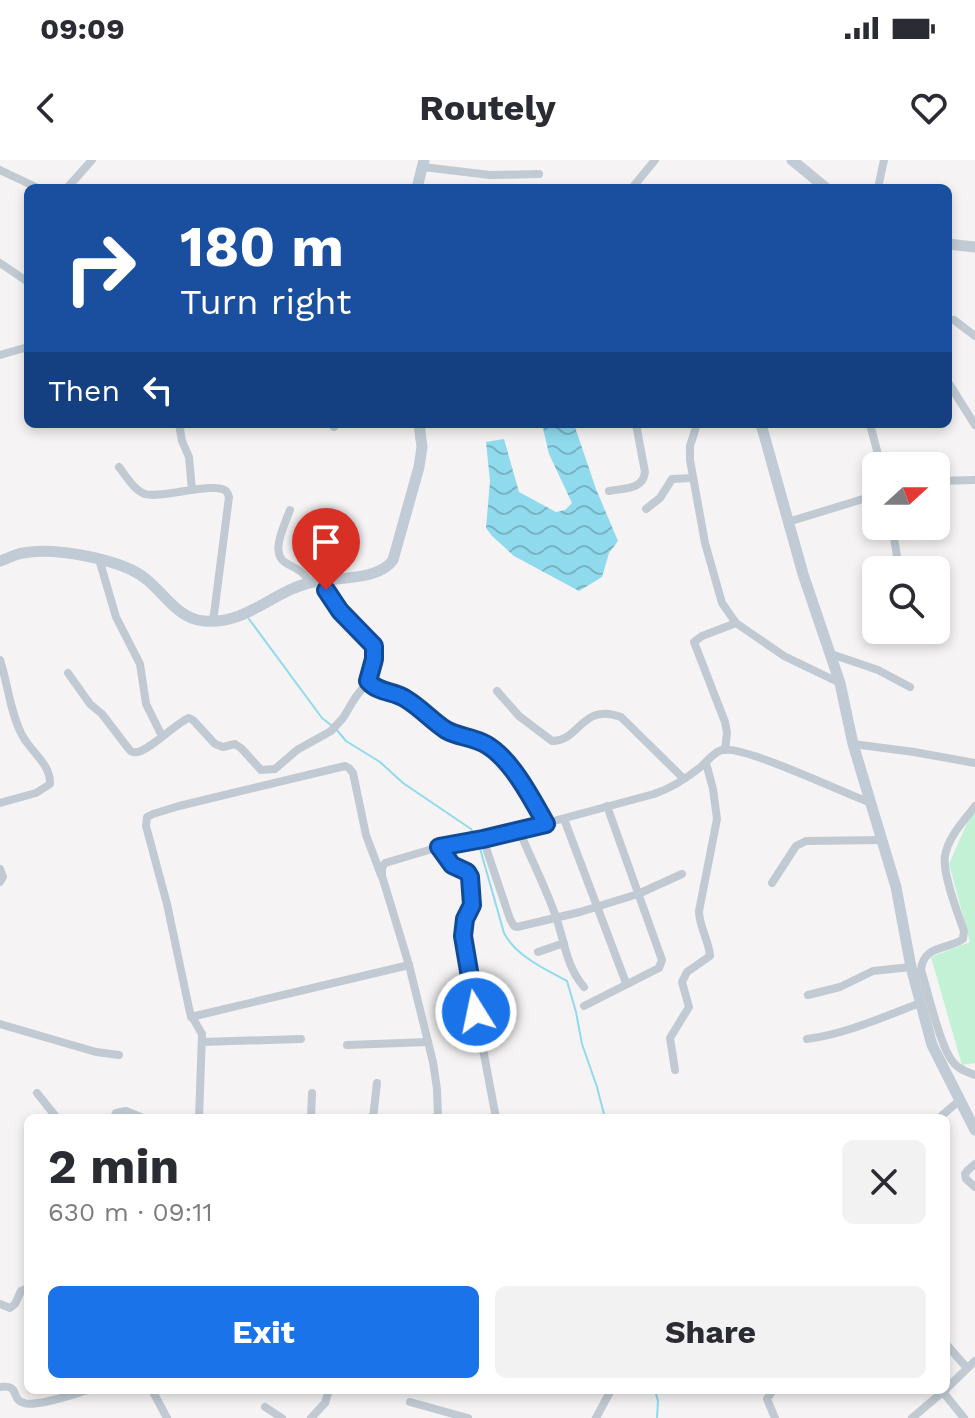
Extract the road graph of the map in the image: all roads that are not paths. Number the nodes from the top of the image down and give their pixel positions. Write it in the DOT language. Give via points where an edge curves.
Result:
graph roads {
  1 [pos="655,160"];
  2 [pos="792,160"];
  3 [pos="884,160"];
  4 [pos="87,162"];
  5 [pos="424,163"];
  6 [pos="0,170"];
  7 [pos="539,174"];
  8 [pos="30,184"];
  9 [pos="70,184"];
  10 [pos="418,184"];
  11 [pos="635,184"];
  12 [pos="821,184"];
  13 [pos="879,184"];
  14 [pos="952,244"];
  15 [pos="975,247"];
  16 [pos="0,263"];
  17 [pos="24,279"];
  18 [pos="954,320"];
  19 [pos="975,336"];
  20 [pos="24,348"];
  21 [pos="0,355"];
  22 [pos="952,388"];
  23 [pos="975,425"];
  24 [pos="180,428"];
  25 [pos="420,428"];
  26 [pos="637,428"];
  27 [pos="696,428"];
  28 [pos="762,428"];
  29 [pos="871,428"];
  30 [pos="877,452"];
  31 [pos="119,467"];
  32 [pos="693,478"];
  33 [pos="975,480"];
  34 [pos="950,481"];
  35 [pos="192,490"];
  36 [pos="609,491"];
  37 [pos="862,499"];
  38 [pos="646,509"];
  39 [pos="290,510"];
  40 [pos="788,522"];
  41 [pos="99,559"];
  42 [pos="0,561"];
  43 [pos="316,582"];
  44 [pos="213,622"];
  45 [pos="736,623"];
  46 [pos="831,654"];
  47 [pos="0,660"];
  48 [pos="68,673"];
  49 [pos="368,681"];
  50 [pos="840,683"];
  51 [pos="910,687"];
  52 [pos="497,691"];
  53 [pos="162,736"];
  54 [pos="853,744"];
  55 [pos="725,750"];
  56 [pos="706,763"];
  57 [pos="975,763"];
  58 [pos="684,779"];
  59 [pos="869,802"];
  60 [pos="0,803"];
  61 [pos="607,806"];
  62 [pos="975,806"];
  63 [pos="564,819"];
  64 [pos="546,824"];
  65 [pos="519,830"];
  66 [pos="483,839"];
  67 [pos="882,840"];
  68 [pos="439,847"];
  69 [pos="0,869"];
  70 [pos="682,874"];
  71 [pos="382,876"];
  72 [pos="0,882"];
  73 [pos="772,883"];
  74 [pos="638,894"];
  75 [pos="596,906"];
  76 [pos="556,918"];
  77 [pos="564,943"];
  78 [pos="538,952"];
  79 [pos="409,965"];
  80 [pos="911,967"];
  81 [pos="626,983"];
  82 [pos="584,987"];
  83 [pos="808,995"];
  84 [pos="920,1003"];
  85 [pos="584,1006"];
  86 [pos="191,1017"];
  87 [pos="0,1024"];
  88 [pos="301,1039"];
  89 [pos="807,1039"];
  90 [pos="202,1042"];
  91 [pos="428,1042"];
  92 [pos="347,1045"];
  93 [pos="119,1055"];
  94 [pos="675,1070"];
  95 [pos="975,1075"];
  96 [pos="377,1083"];
  97 [pos="37,1093"];
  98 [pos="312,1093"];
  99 [pos="975,1097"];
  100 [pos="960,1100"];
  101 [pos="54,1114"];
  102 [pos="199,1114"];
  103 [pos="311,1114"];
  104 [pos="373,1114"];
  105 [pos="438,1114"];
  106 [pos="495,1114"];
  107 [pos="944,1114"];
  108 [pos="975,1130"];
  109 [pos="975,1164"];
  110 [pos="975,1187"];
  111 [pos="24,1290"];
  112 [pos="0,1304"];
  113 [pos="950,1349"];
  114 [pos="975,1361"];
  115 [pos="967,1368"];
  116 [pos="950,1385"];
  117 [pos="0,1387"];
  118 [pos="74,1394"];
  119 [pos="155,1394"];
  120 [pos="328,1394"];
  121 [pos="609,1394"];
  122 [pos="770,1394"];
  123 [pos="940,1394"];
  124 [pos="948,1394"];
  125 [pos="410,1402"];
  126 [pos="265,1407"];
  127 [pos="167,1418"];
  128 [pos="282,1418"];
  129 [pos="311,1418"];
  130 [pos="468,1418"];
  131 [pos="596,1418"];
  132 [pos="775,1418"];
  133 [pos="912,1418"];
  134 [pos="964,1418"];
  1 -- 11 [label="street"];
  2 -- 12 [label="street"];
  3 -- 13 [label="street"];
  4 -- 9 [label="street"];
  5 -- 7 [label="street" via="490,175"];
  5 -- 10 [label="street"];
  6 -- 8 [label="street"];
  14 -- 15 [label="street"];
  16 -- 17 [label="street"];
  18 -- 19 [label="street"];
  20 -- 21 [label="street"];
  22 -- 23 [label="street"];
  24 -- 35 [label="street"];
  25 -- 43 [label="street" via="419,467 393,560 367,575"];
  26 -- 36 [label="street" via="645,479"];
  27 -- 32 [label="street" via="690,446"];
  28 -- 40 [label="street"];
  29 -- 30 [label="street"];
  31 -- 35 [label="street" via="146,494"];
  32 -- 38 [label="street" via="672,479"];
  32 -- 45 [label="street" via="717,589"];
  33 -- 34 [label="street"];
  35 -- 44 [label="street" via="222,489 229,497"];
  37 -- 40 [label="street"];
  39 -- 43 [label="street" via="278,556"];
  40 -- 46 [label="street"];
  41 -- 42 [label="street" via="46,551"];
  41 -- 44 [label="street" via="128,567 178,610"];
  41 -- 53 [label="street" via="116,617 140,664 146,704"];
  43 -- 44 [label="street" via="243,615"];
  43 -- 49 [label="street" via="374,646"];
  45 -- 50 [label="street" via="784,656"];
  45 -- 55 [label="street" via="694,642 725,722"];
  46 -- 50 [label="street"];
  46 -- 51 [label="street"];
  47 -- 60 [label="street" via="22,735 51,779 36,793"];
  48 -- 53 [label="street" via="133,752"];
  49 -- 53 [label="street" via="334,728 275,769 257,767 238,745 215,744 193,720 185,719"];
  49 -- 64 [label="street" via="375,689 404,698 448,731 498,753"];
  50 -- 54 [label="street"];
  52 -- 58 [label="street" via="552,741 601,713 621,717"];
  54 -- 57 [label="street"];
  54 -- 59 [label="street"];
  55 -- 56 [label="street"];
  55 -- 59 [label="street"];
  56 -- 58 [label="street"];
  56 -- 94 [label="street" via="717,819 699,918 710,956 682,982 689,1007 670,1038"];
  58 -- 61 [label="street"];
  59 -- 67 [label="street"];
  61 -- 63 [label="street"];
  61 -- 74 [label="street"];
  62 -- 95 [label="street" via="945,857 963,939 926,954 921,970 951,1061"];
  63 -- 64 [label="street"];
  63 -- 75 [label="street"];
  64 -- 65 [label="street"];
  65 -- 66 [label="street"];
  65 -- 76 [label="street"];
  66 -- 68 [label="street"];
  66 -- 76 [label="street" via="514,926"];
  67 -- 73 [label="street" via="801,843"];
  67 -- 80 [label="street"];
  68 -- 71 [label="street" via="385,863"];
  68 -- 106 [label="street" via="470,877 472,905 464,948"];
  69 -- 72 [label="street"];
  70 -- 74 [label="street"];
  71 -- 79 [label="street"];
  71 -- 86 [label="street" via="366,835 353,773 345,766 150,815 146,826"];
  74 -- 75 [label="street"];
  74 -- 81 [label="street" via="661,964"];
  75 -- 76 [label="street"];
  75 -- 81 [label="street"];
  76 -- 77 [label="street"];
  77 -- 78 [label="street"];
  77 -- 82 [label="street" via="570,966"];
  79 -- 86 [label="street"];
  79 -- 91 [label="street"];
  80 -- 83 [label="street" via="873,971"];
  80 -- 84 [label="street"];
  81 -- 85 [label="street"];
  84 -- 89 [label="street" via="843,1032"];
  84 -- 100 [label="street" via="932,1045"];
  86 -- 90 [label="street"];
  87 -- 93 [label="street"];
  88 -- 90 [label="street"];
  90 -- 102 [label="street"];
  91 -- 92 [label="street"];
  91 -- 105 [label="street"];
  96 -- 104 [label="street"];
  97 -- 101 [label="street"];
  98 -- 103 [label="street"];
  99 -- 100 [label="street"];
  100 -- 107 [label="street"];
  100 -- 108 [label="street"];
  109 -- 110 [label="street" via="965,1174"];
  111 -- 112 [label="street" via="10,1308"];
  113 -- 115 [label="street"];
  114 -- 115 [label="street"];
  115 -- 116 [label="street"];
  117 -- 118 [label="street" via="9,1386 28,1403"];
  119 -- 127 [label="street"];
  120 -- 129 [label="street"];
  121 -- 131 [label="street"];
  122 -- 132 [label="street" via="767,1399"];
  123 -- 133 [label="street"];
  124 -- 134 [label="street"];
  125 -- 130 [label="street"];
  126 -- 128 [label="street"];
}
